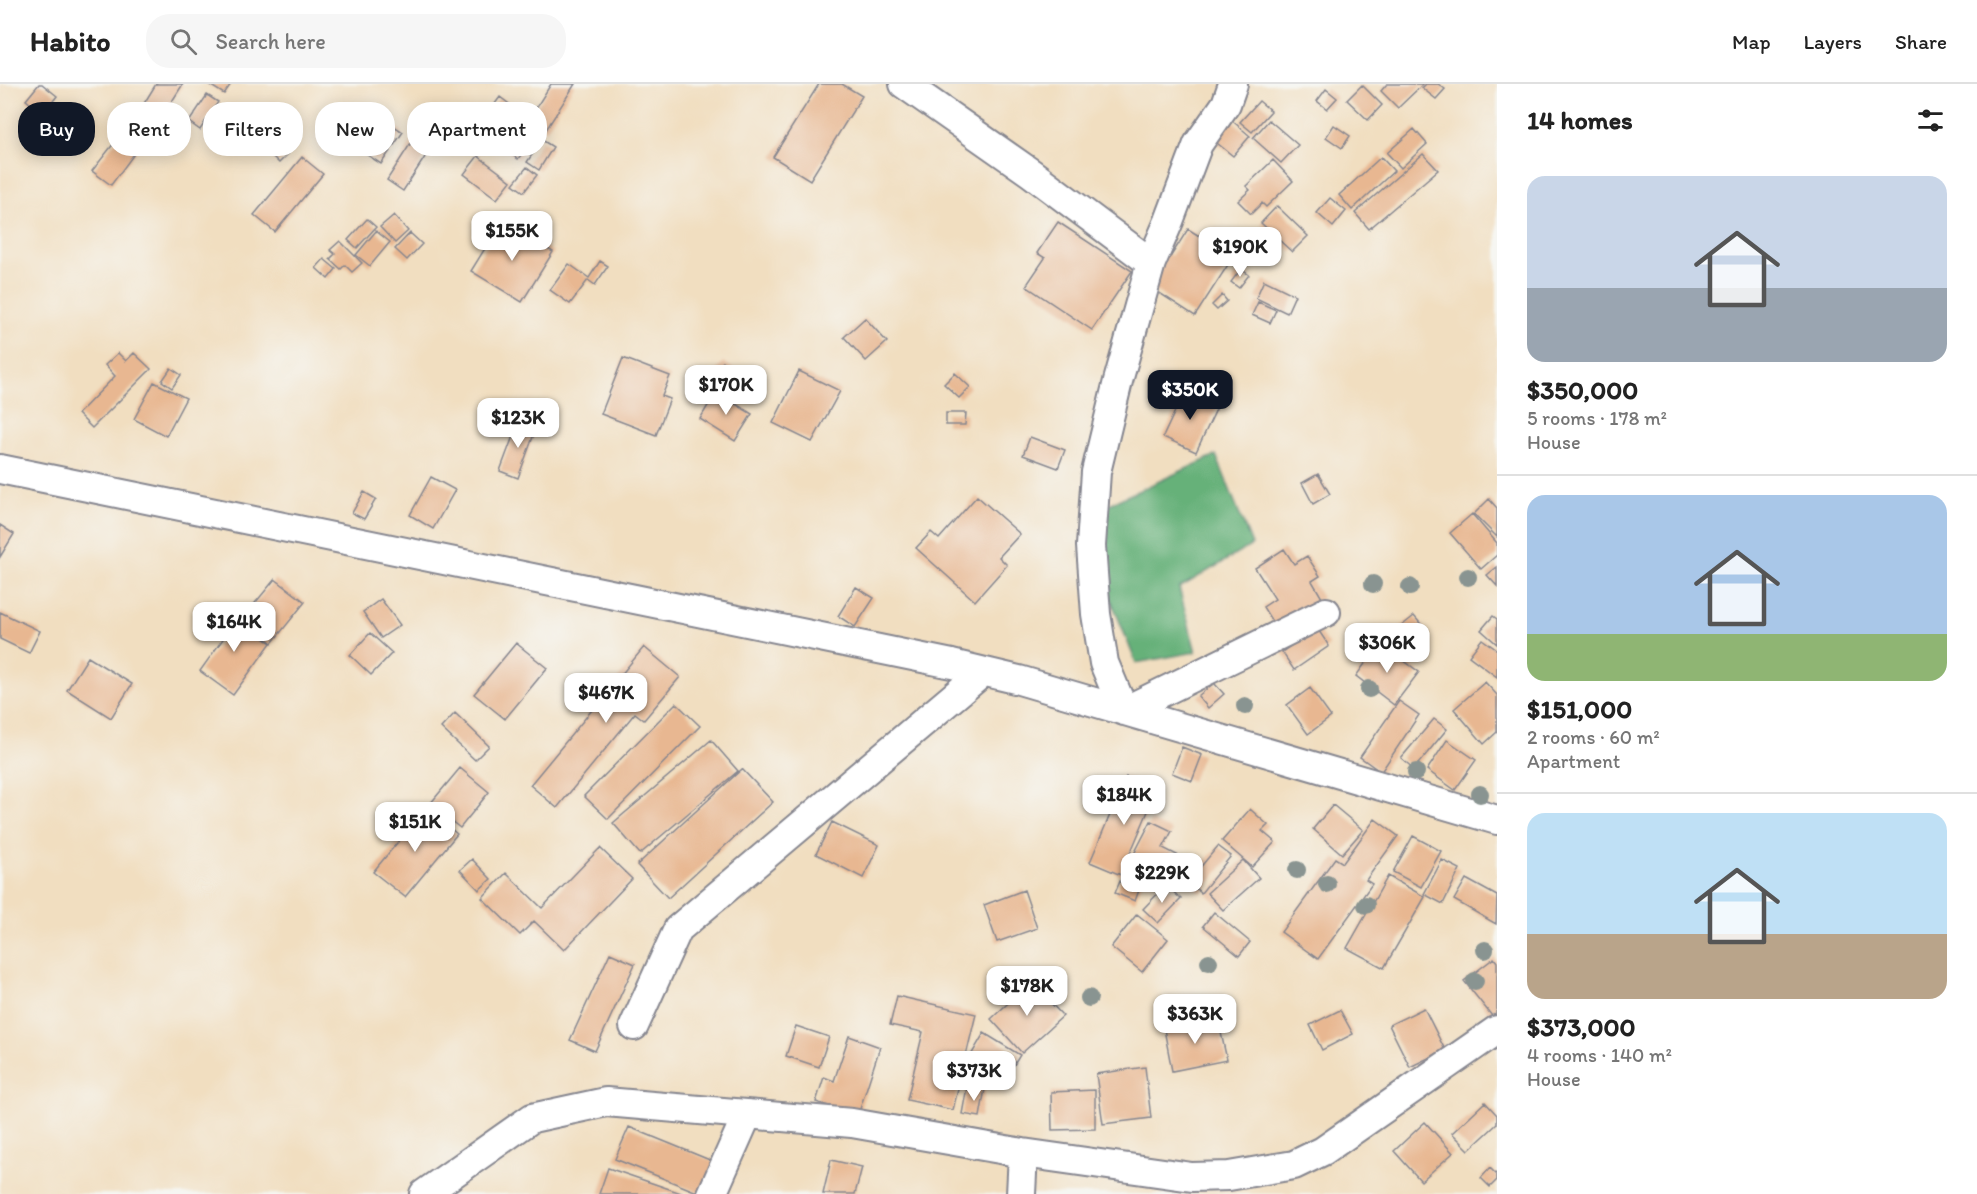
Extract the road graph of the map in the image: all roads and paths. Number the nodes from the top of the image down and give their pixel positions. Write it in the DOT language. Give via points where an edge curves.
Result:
graph roads {
  1 [pos="904,84"];
  2 [pos="1233,84"];
  3 [pos="1151,263"];
  4 [pos="0,469"];
  5 [pos="1326,612"];
  6 [pos="983,672"];
  7 [pos="1124,711"];
  8 [pos="1497,820"];
  9 [pos="634,1026"];
  10 [pos="1497,1030"];
  11 [pos="747,1115"];
  12 [pos="1023,1153"];
  13 [pos="1193,1185"];
  14 [pos="424,1194"];
  15 [pos="712,1194"];
  16 [pos="1022,1194"];
  1 -- 3 [label="street"];
  2 -- 3 [label="street" via="1226,104 1198,144"];
  3 -- 7 [label="street" via="1096,472 1091,546 1104,663"];
  4 -- 6 [label="street"];
  5 -- 7 [label="street"];
  6 -- 7 [label="street"];
  6 -- 9 [label="street" via="678,929"];
  7 -- 8 [label="street"];
  10 -- 13 [label="street" via="1323,1151 1294,1165"];
  11 -- 12 [label="street" via="852,1123"];
  11 -- 14 [label="street" via="606,1102 532,1118"];
  11 -- 15 [label="street"];
  12 -- 13 [label="street"];
  12 -- 16 [label="street"];
}
